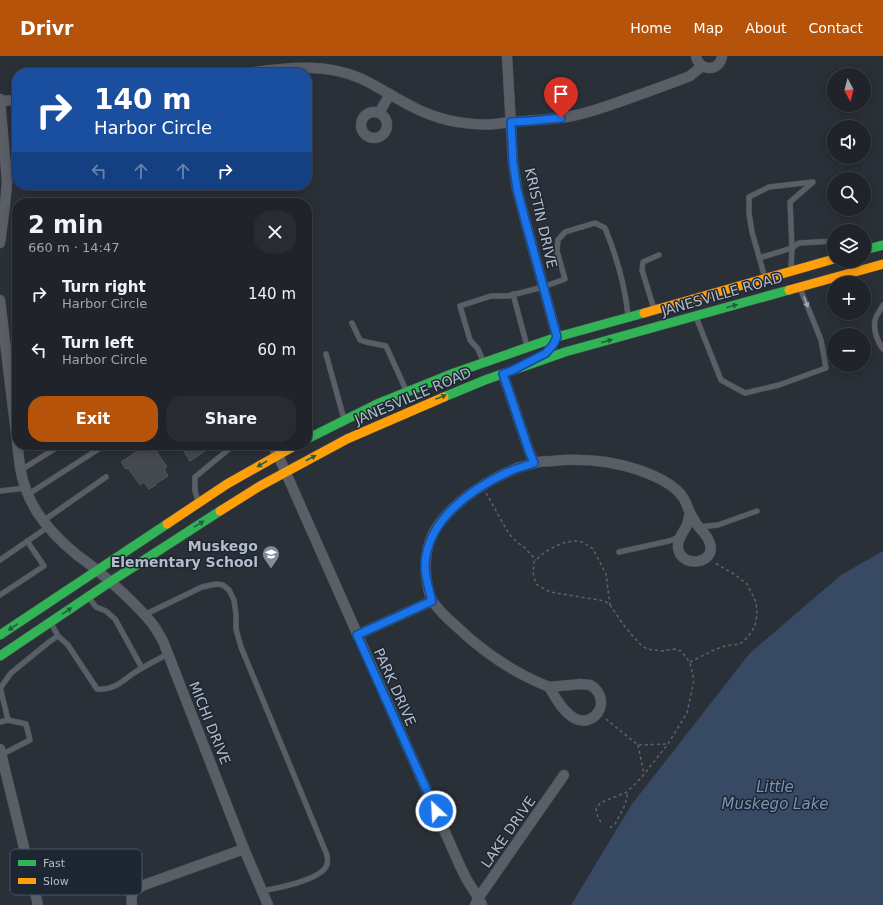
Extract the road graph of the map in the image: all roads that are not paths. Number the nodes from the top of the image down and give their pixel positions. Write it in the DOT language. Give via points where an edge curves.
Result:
graph roads {
  1 [pos="507,56"];
  2 [pos="696,56"];
  3 [pos="722,56"];
  4 [pos="702,66"];
  5 [pos="294,68"];
  6 [pos="390,94"];
  7 [pos="0,100"];
  8 [pos="12,100"];
  9 [pos="380,113"];
  10 [pos="511,122"];
  11 [pos="827,241"];
  12 [pos="0,243"];
  13 [pos="883,245"];
  14 [pos="792,248"];
  15 [pos="871,248"];
  16 [pos="659,255"];
  17 [pos="760,258"];
  18 [pos="827,261"];
  19 [pos="883,264"];
  20 [pos="791,271"];
  21 [pos="769,277"];
  22 [pos="543,287"];
  23 [pos="800,287"];
  24 [pos="777,293"];
  25 [pos="513,294"];
  26 [pos="690,299"];
  27 [pos="0,300"];
  28 [pos="883,305"];
  29 [pos="654,310"];
  30 [pos="696,316"];
  31 [pos="628,317"];
  32 [pos="352,323"];
  33 [pos="557,337"];
  34 [pos="531,346"];
  35 [pos="589,346"];
  36 [pos="883,349"];
  37 [pos="326,354"];
  38 [pos="483,362"];
  39 [pos="471,367"];
  40 [pos="507,372"];
  41 [pos="406,391"];
  42 [pos="12,403"];
  43 [pos="345,420"];
  44 [pos="312,436"];
  45 [pos="18,450"];
  46 [pos="53,450"];
  47 [pos="97,450"];
  48 [pos="228,450"];
  49 [pos="275,450"];
  50 [pos="287,450"];
  51 [pos="278,455"];
  52 [pos="534,463"];
  53 [pos="20,471"];
  54 [pos="285,472"];
  55 [pos="106,477"];
  56 [pos="0,491"];
  57 [pos="26,492"];
  58 [pos="199,503"];
  59 [pos="757,511"];
  60 [pos="690,513"];
  61 [pos="45,524"];
  62 [pos="698,527"];
  63 [pos="680,537"];
  64 [pos="27,541"];
  65 [pos="619,552"];
  66 [pos="0,560"];
  67 [pos="98,570"];
  68 [pos="110,582"];
  69 [pos="0,595"];
  70 [pos="88,596"];
  71 [pos="432,601"];
  72 [pos="34,612"];
  73 [pos="144,615"];
  74 [pos="47,624"];
  75 [pos="0,635"];
  76 [pos="357,635"];
  77 [pos="58,636"];
  78 [pos="168,654"];
  79 [pos="0,656"];
  80 [pos="142,668"];
  81 [pos="0,687"];
  82 [pos="549,687"];
  83 [pos="8,720"];
  84 [pos="0,722"];
  85 [pos="1,758"];
  86 [pos="564,775"];
  87 [pos="24,849"];
  88 [pos="244,850"];
  89 [pos="142,886"];
  90 [pos="262,891"];
  91 [pos="35,895"];
  92 [pos="132,895"];
  93 [pos="479,902"];
  94 [pos="38,905"];
  95 [pos="132,905"];
  96 [pos="268,905"];
  1 -- 10 [label="street, KRISTIN DRIVE"];
  2 -- 4 [label="street"];
  3 -- 4 [label="street" via="714,68"];
  4 -- 10 [label="street" via="690,76 601,108 550,120"];
  5 -- 6 [label="street" via="344,72"];
  6 -- 9 [label="street"];
  6 -- 10 [label="street" via="428,114 446,119 486,124"];
  7 -- 8 [label="street"];
  7 -- 12 [label="street" via="7,182"];
  10 -- 22 [label="street, KRISTIN DRIVE" via="517,189"];
  11 -- 14 [label="lane" via="799,243"];
  13 -- 15 [label="main road"];
  14 -- 17 [label="lane"];
  14 -- 17 [label="lane" via="790,202 813,182 769,187 749,197 752,232"];
  14 -- 20 [label="lane"];
  16 -- 29 [label="lane" via="643,262 642,270"];
  17 -- 21 [label="lane"];
  18 -- 20 [label="main road, JANESVILLE ROAD"];
  19 -- 23 [label="main road, JANESVILLE ROAD" via="850,270"];
  20 -- 21 [label="main road, JANESVILLE ROAD"];
  21 -- 24 [label="main road"];
  21 -- 26 [label="main road, JANESVILLE ROAD"];
  22 -- 25 [label="lane"];
  22 -- 31 [label="lane" via="565,279 557,251 558,240 565,232 595,223 605,228 611,243 626,296"];
  22 -- 33 [label="street, KRISTIN DRIVE"];
  23 -- 24 [label="main road, JANESVILLE ROAD"];
  23 -- 30 [label="lane, one-way" via="821,340 826,368 778,385 745,393 721,380"];
  30 -- 24 [label="main road, JANESVILLE ROAD, one-way"];
  25 -- 34 [label="lane"];
  25 -- 38 [label="lane" via="491,296 460,306 470,340 478,349"];
  26 -- 29 [label="main road, JANESVILLE ROAD"];
  26 -- 30 [label="main road"];
  27 -- 42 [label="street, MICHI DRIVE"];
  28 -- 36 [label="lane" via="875,318 875,333"];
  29 -- 31 [label="main road, JANESVILLE ROAD"];
  35 -- 30 [label="main road, JANESVILLE ROAD, one-way"];
  31 -- 33 [label="main road, JANESVILLE ROAD"];
  32 -- 41 [label="lane" via="360,340 386,346"];
  33 -- 34 [label="main road, JANESVILLE ROAD"];
  33 -- 35 [label="main road" via="566,343"];
  33 -- 40 [label="main road" via="546,353"];
  34 -- 38 [label="main road, JANESVILLE ROAD"];
  34 -- 40 [label="main road" via="505,364 502,368"];
  35 -- 40 [label="main road, JANESVILLE ROAD"];
  37 -- 43 [label="lane"];
  38 -- 39 [label="main road, JANESVILLE ROAD"];
  39 -- 40 [label="main road" via="486,367"];
  39 -- 41 [label="main road, JANESVILLE ROAD"];
  40 -- 52 [label="street"];
  54 -- 40 [label="main road, JANESVILLE ROAD, one-way" via="354,436"];
  41 -- 43 [label="main road, JANESVILLE ROAD"];
  43 -- 44 [label="main road, JANESVILLE ROAD"];
  45 -- 53 [label="street, MICHI DRIVE"];
  46 -- 53 [label="lane"];
  47 -- 57 [label="lane"];
  48 -- 58 [label="lane" via="195,477 195,491"];
  49 -- 51 [label="street, PARK DRIVE"];
  50 -- 51 [label="main road"];
  51 -- 54 [label="street, PARK DRIVE"];
  51 -- 58 [label="main road, one-way"];
  52 -- 60 [label="street" via="579,459 627,466 667,483 684,499"];
  52 -- 71 [label="street" via="510,471 482,486 447,514 438,525 426,553 425,566"];
  53 -- 57 [label="street, MICHI DRIVE"];
  68 -- 54 [label="main road, JANESVILLE ROAD, one-way"];
  54 -- 76 [label="street, PARK DRIVE"];
  55 -- 61 [label="lane"];
  56 -- 57 [label="lane"];
  57 -- 61 [label="street, MICHI DRIVE"];
  58 -- 67 [label="main road"];
  59 -- 62 [label="lane" via="718,526"];
  60 -- 62 [label="street"];
  60 -- 63 [label="street"];
  61 -- 64 [label="lane"];
  61 -- 67 [label="street, MICHI DRIVE" via="60,540"];
  62 -- 63 [label="street" via="708,536 711,545 708,557 704,560 690,562 685,559 678,550"];
  63 -- 65 [label="lane"];
  64 -- 66 [label="lane"];
  64 -- 69 [label="lane" via="44,566"];
  67 -- 68 [label="street, MICHI DRIVE"];
  67 -- 72 [label="main road"];
  68 -- 70 [label="main road, JANESVILLE ROAD"];
  68 -- 73 [label="street, MICHI DRIVE"];
  74 -- 70 [label="main road, JANESVILLE ROAD, one-way"];
  70 -- 80 [label="lane" via="96,607 115,619"];
  71 -- 76 [label="street"];
  71 -- 82 [label="street" via="441,613 493,657"];
  72 -- 74 [label="main road"];
  72 -- 75 [label="main road, one-way"];
  73 -- 78 [label="street, MICHI DRIVE" via="151,621"];
  73 -- 90 [label="lane" via="202,587 216,584 223,585 229,590 234,600 236,629 241,647 328,862 316,875 287,886"];
  74 -- 77 [label="lane"];
  74 -- 79 [label="main road, JANESVILLE ROAD"];
  76 -- 93 [label="street, PARK DRIVE"];
  77 -- 80 [label="lane" via="68,645 98,689 104,690 120,684"];
  77 -- 81 [label="lane" via="11,673"];
  78 -- 80 [label="lane"];
  78 -- 88 [label="street, MICHI DRIVE"];
  81 -- 83 [label="lane"];
  82 -- 82 [label="street" via="564,709 575,719 593,717 602,704 597,690 590,685"];
  83 -- 84 [label="lane"];
  83 -- 85 [label="lane" via="26,724 30,740"];
  85 -- 87 [label="street"];
  86 -- 93 [label="street, LAKE DRIVE"];
  88 -- 89 [label="street"];
  88 -- 90 [label="street, MICHI DRIVE"];
  90 -- 96 [label="street, MICHI DRIVE"];
  91 -- 94 [label="street"];
  92 -- 95 [label="street"];
}
